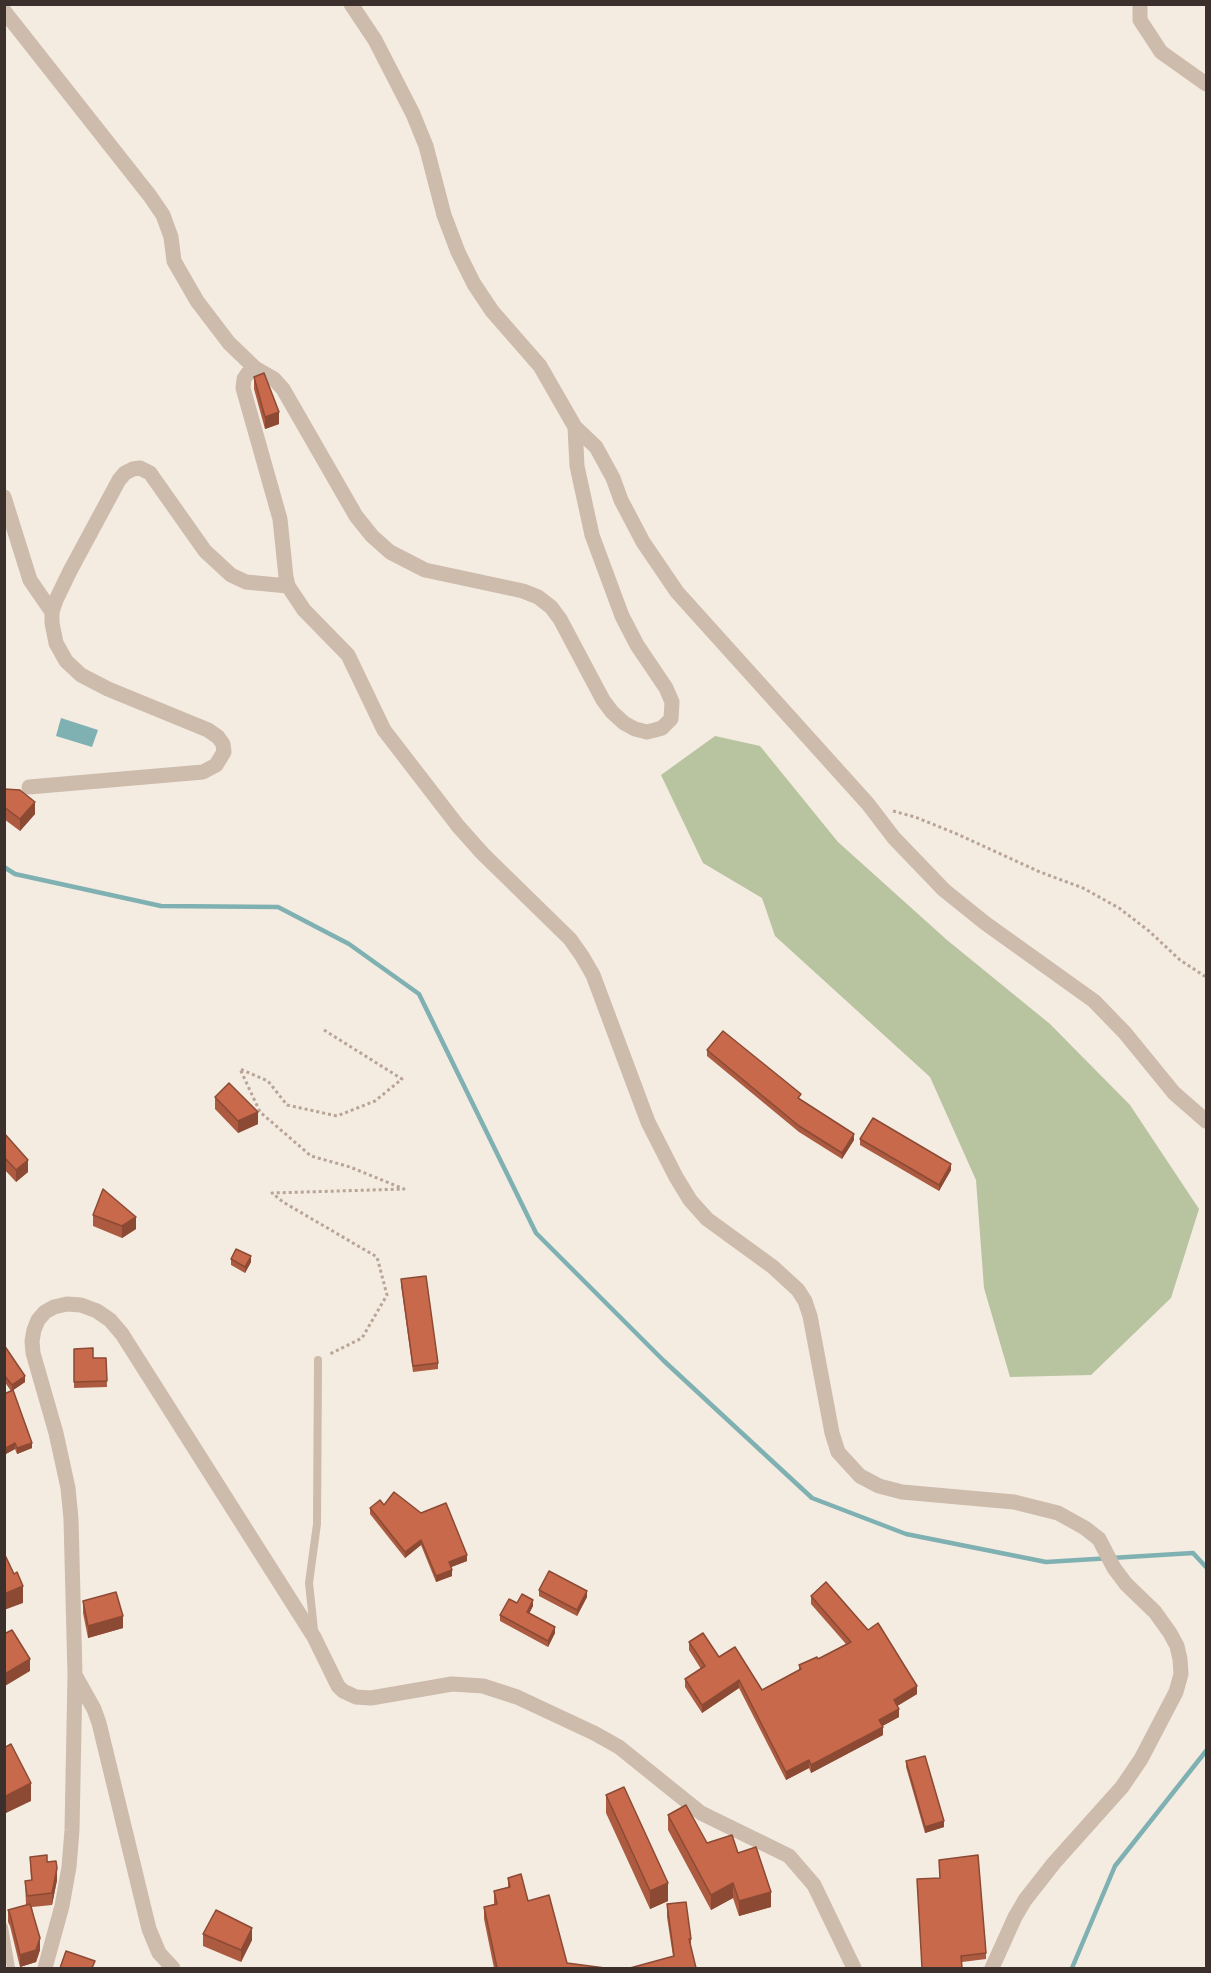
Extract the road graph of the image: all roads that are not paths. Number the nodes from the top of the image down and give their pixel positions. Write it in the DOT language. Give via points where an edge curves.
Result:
graph roads {
  1 [pos="351,4"];
  2 [pos="1140,4"];
  3 [pos="4,11"];
  4 [pos="1206,84"];
  5 [pos="255,368"];
  6 [pos="575,427"];
  7 [pos="4,497"];
  8 [pos="288,586"];
  9 [pos="52,612"];
  10 [pos="29,787"];
  11 [pos="1206,1122"];
  12 [pos="318,1360"];
  13 [pos="314,1637"];
  14 [pos="75,1675"];
  15 [pos="4,1927"];
  16 [pos="11,1968"];
  17 [pos="45,1968"];
  18 [pos="173,1968"];
  19 [pos="854,1968"];
  20 [pos="992,1968"];
  1 -- 6 [label="street" via="375,40 417,125 444,215 474,284 540,366"];
  2 -- 4 [label="street" via="1140,20 1161,52"];
  3 -- 5 [label="street" via="150,196 163,215 174,261 197,301 229,343"];
  5 -- 6 [label="street" via="283,389 356,516 372,536 390,552 425,570 538,597 561,619 612,712 635,729 655,730 672,719 672,702 622,616 596,545 577,466"];
  5 -- 8 [label="street" via="244,379 243,388 280,519"];
  6 -- 11 [label="street" via="606,463 643,542 677,592 894,838 944,890 1094,1001 1174,1093"];
  7 -- 9 [label="street" via="30,580"];
  8 -- 9 [label="street" via="246,582 231,575 206,550 158,482 140,468 119,480"];
  8 -- 20 [label="street" via="304,610 348,656 384,730 417,773 483,854 570,939 582,956 593,975 648,1122 690,1200 707,1219 772,1267 806,1301 838,1452 861,1476 879,1486 902,1492 1014,1502 1058,1513 1099,1539 1126,1584 1170,1632 1181,1674 1176,1692 1141,1759 1122,1787 1025,1900"];
  9 -- 10 [label="street" via="56,643 72,669 100,686 208,730 218,737 224,752 216,765 203,772"];
  12 -- 13 [label="lane" via="317,1524 309,1583"];
  13 -- 14 [label="street" via="122,1335 97,1311 66,1304 45,1312 38,1320 32,1341 68,1488"];
  13 -- 19 [label="street" via="338,1686 349,1695 371,1698 452,1684 483,1686 517,1697 619,1747 701,1813 789,1856 814,1885"];
  14 -- 17 [label="street" via="69,1867"];
  14 -- 18 [label="street" via="99,1723 148,1929 159,1953"];
  15 -- 16 [label="lane"];
}
